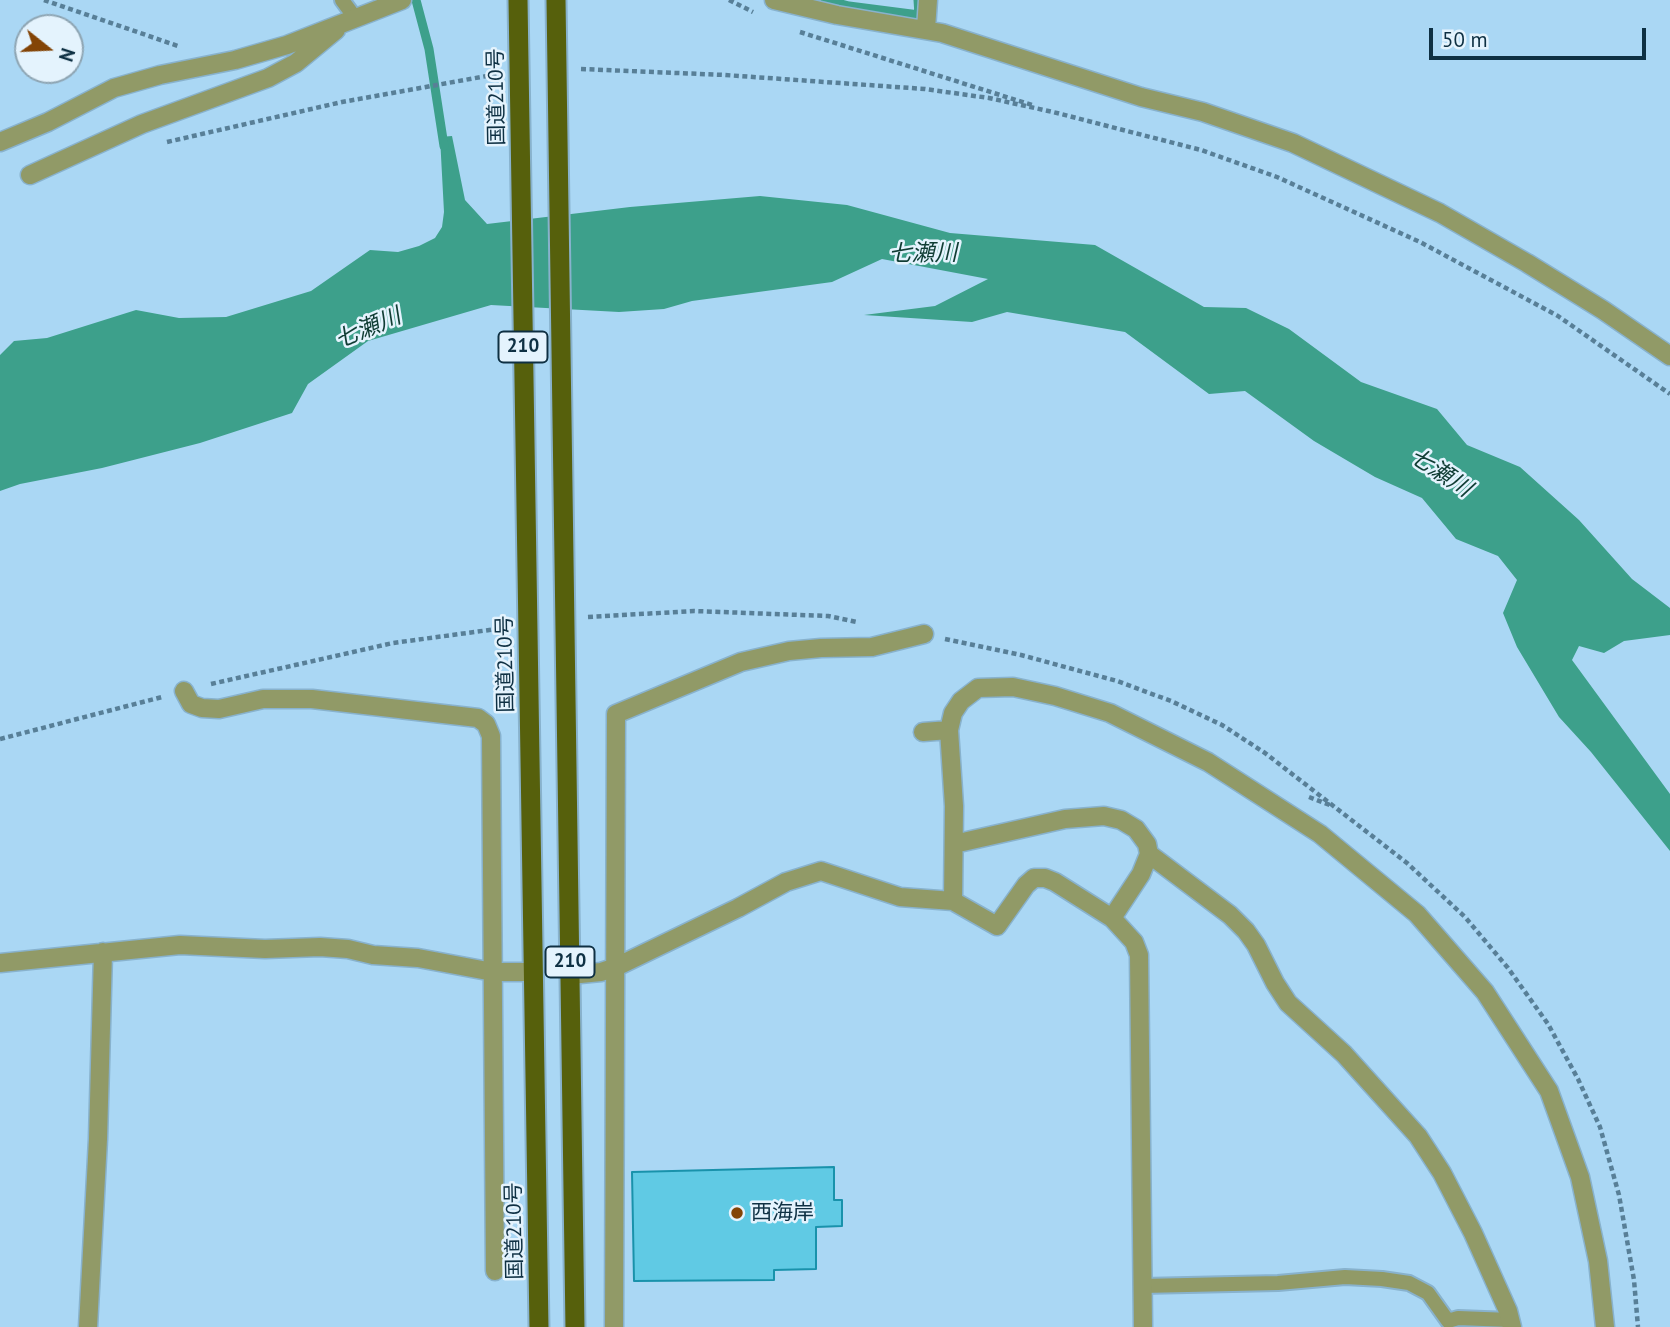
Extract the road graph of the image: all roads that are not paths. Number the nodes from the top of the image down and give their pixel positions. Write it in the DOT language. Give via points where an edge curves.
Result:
graph roads {
  1 [pos="342,0"];
  2 [pos="402,0"];
  3 [pos="518,0"];
  4 [pos="556,0"];
  5 [pos="774,0"];
  6 [pos="928,0"];
  7 [pos="348,22"];
  8 [pos="926,29"];
  9 [pos="0,142"];
  10 [pos="30,175"];
  11 [pos="1670,356"];
  12 [pos="924,634"];
  13 [pos="184,691"];
  14 [pos="949,730"];
  15 [pos="923,732"];
  16 [pos="954,844"];
  17 [pos="1149,855"];
  18 [pos="953,901"];
  19 [pos="1112,918"];
  20 [pos="103,952"];
  21 [pos="0,963"];
  22 [pos="616,967"];
  23 [pos="493,972"];
  24 [pos="533,972"];
  25 [pos="570,975"];
  26 [pos="495,1271"];
  27 [pos="1142,1286"];
  28 [pos="1446,1324"];
  29 [pos="1511,1324"];
  30 [pos="88,1327"];
  31 [pos="539,1327"];
  32 [pos="575,1327"];
  33 [pos="614,1327"];
  34 [pos="1143,1327"];
  35 [pos="1605,1327"];
  1 -- 7 [label="lane"];
  2 -- 7 [label="street"];
  3 -- 24 [label="highway, 国道210号 / 210"];
  4 -- 25 [label="highway, 210"];
  5 -- 8 [label="street"];
  6 -- 8 [label="street"];
  7 -- 9 [label="street" via="235,60 124,85"];
  7 -- 10 [label="street" via="296,63 268,78 142,124"];
  8 -- 11 [label="street" via="1293,143 1451,220 1603,310"];
  12 -- 22 [label="street" via="872,647 789,651 751,659 616,714"];
  13 -- 23 [label="street" via="191,704 202,708 263,699 312,699 478,718 486,724 491,736"];
  14 -- 15 [label="street"];
  14 -- 16 [label="street"];
  14 -- 35 [label="street" via="961,701 978,688 1013,687 1110,713 1208,762 1320,834 1417,914 1485,992 1549,1091 1580,1177 1598,1261"];
  16 -- 17 [label="street" via="1065,819 1104,816 1136,830"];
  16 -- 18 [label="street"];
  17 -- 19 [label="street"];
  17 -- 29 [label="street" via="1246,931 1288,1003 1344,1054 1418,1136 1473,1233"];
  18 -- 19 [label="street" via="998,926 1026,884 1045,878"];
  18 -- 22 [label="street" via="900,897 821,871 786,882"];
  19 -- 27 [label="street" via="1134,942 1139,955"];
  20 -- 21 [label="street"];
  20 -- 23 [label="street" via="180,945 333,947"];
  20 -- 30 [label="street"];
  22 -- 25 [label="street"];
  22 -- 33 [label="street"];
  23 -- 24 [label="street"];
  23 -- 26 [label="street"];
  24 -- 31 [label="highway, 国道210号 / 210"];
  25 -- 32 [label="highway, 210"];
  27 -- 28 [label="lane" via="1382,1279 1409,1283 1428,1293"];
  27 -- 34 [label="street"];
  28 -- 29 [label="lane" via="1458,1318"];
}
